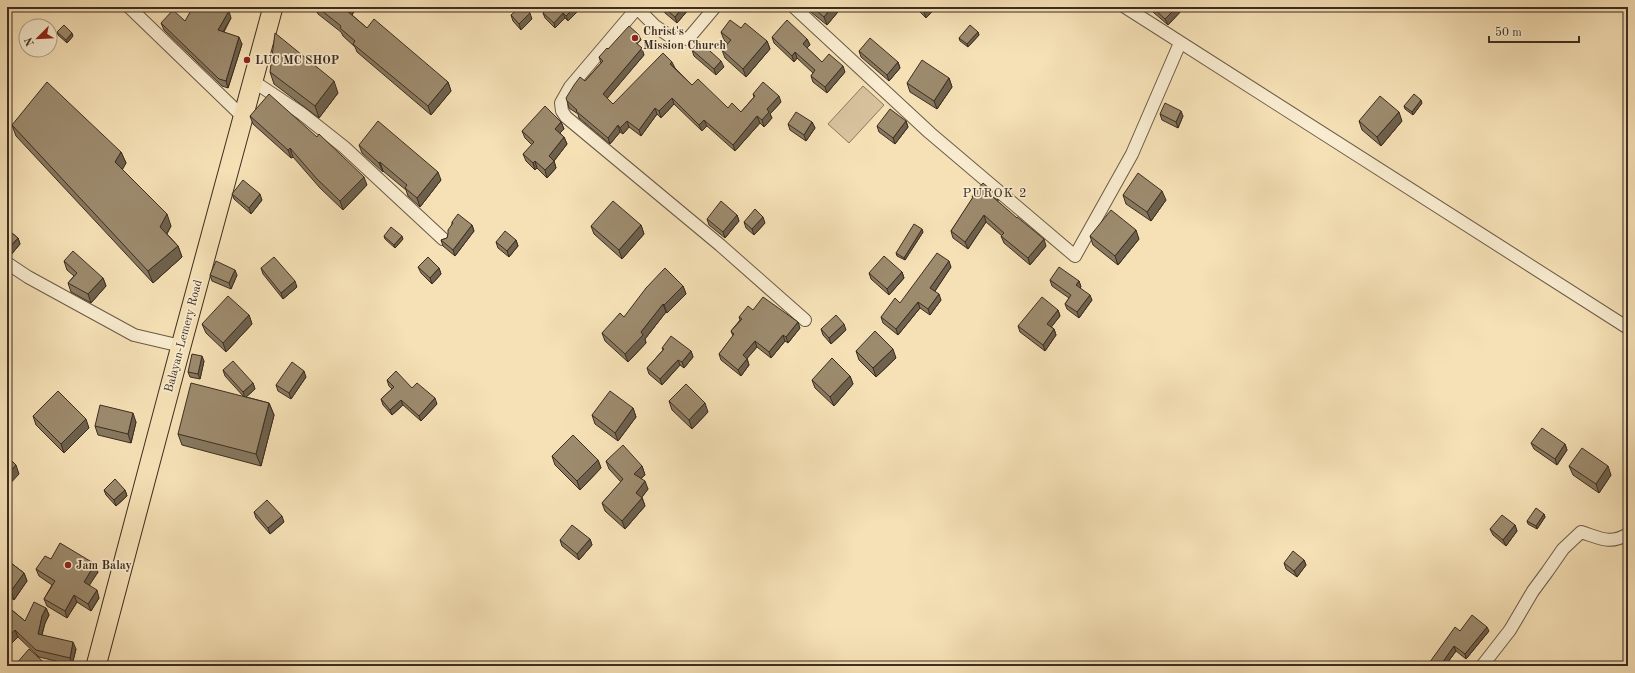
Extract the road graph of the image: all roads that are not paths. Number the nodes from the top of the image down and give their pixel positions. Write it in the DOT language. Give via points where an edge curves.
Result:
graph roads {
  1 [pos="129,7"];
  2 [pos="273,7"];
  3 [pos="715,7"];
  4 [pos="794,7"];
  5 [pos="1125,7"];
  6 [pos="636,8"];
  7 [pos="1180,43"];
  8 [pos="253,81"];
  9 [pos="242,116"];
  10 [pos="443,238"];
  11 [pos="7,263"];
  12 [pos="805,320"];
  13 [pos="1628,328"];
  14 [pos="180,346"];
  15 [pos="1628,534"];
  16 [pos="96,666"];
  17 [pos="1482,666"];
  1 -- 9 [label="street"];
  2 -- 8 [label="main road, Balayan-Lemery Road"];
  3 -- 6 [label="street" via="688,39 671,37"];
  4 -- 7 [label="street" via="930,133 1075,256 1132,154"];
  5 -- 7 [label="street"];
  6 -- 12 [label="street" via="570,87 561,103 562,111"];
  7 -- 13 [label="street"];
  8 -- 9 [label="main road, Balayan-Lemery Road"];
  8 -- 10 [label="street" via="301,113 344,147"];
  9 -- 14 [label="main road, Balayan-Lemery Road"];
  11 -- 14 [label="street" via="134,335"];
  14 -- 16 [label="main road, Balayan-Lemery Road"];
  15 -- 17 [label="street" via="1619,540 1607,540 1581,532 1571,540 1533,590 1510,630"];
}
